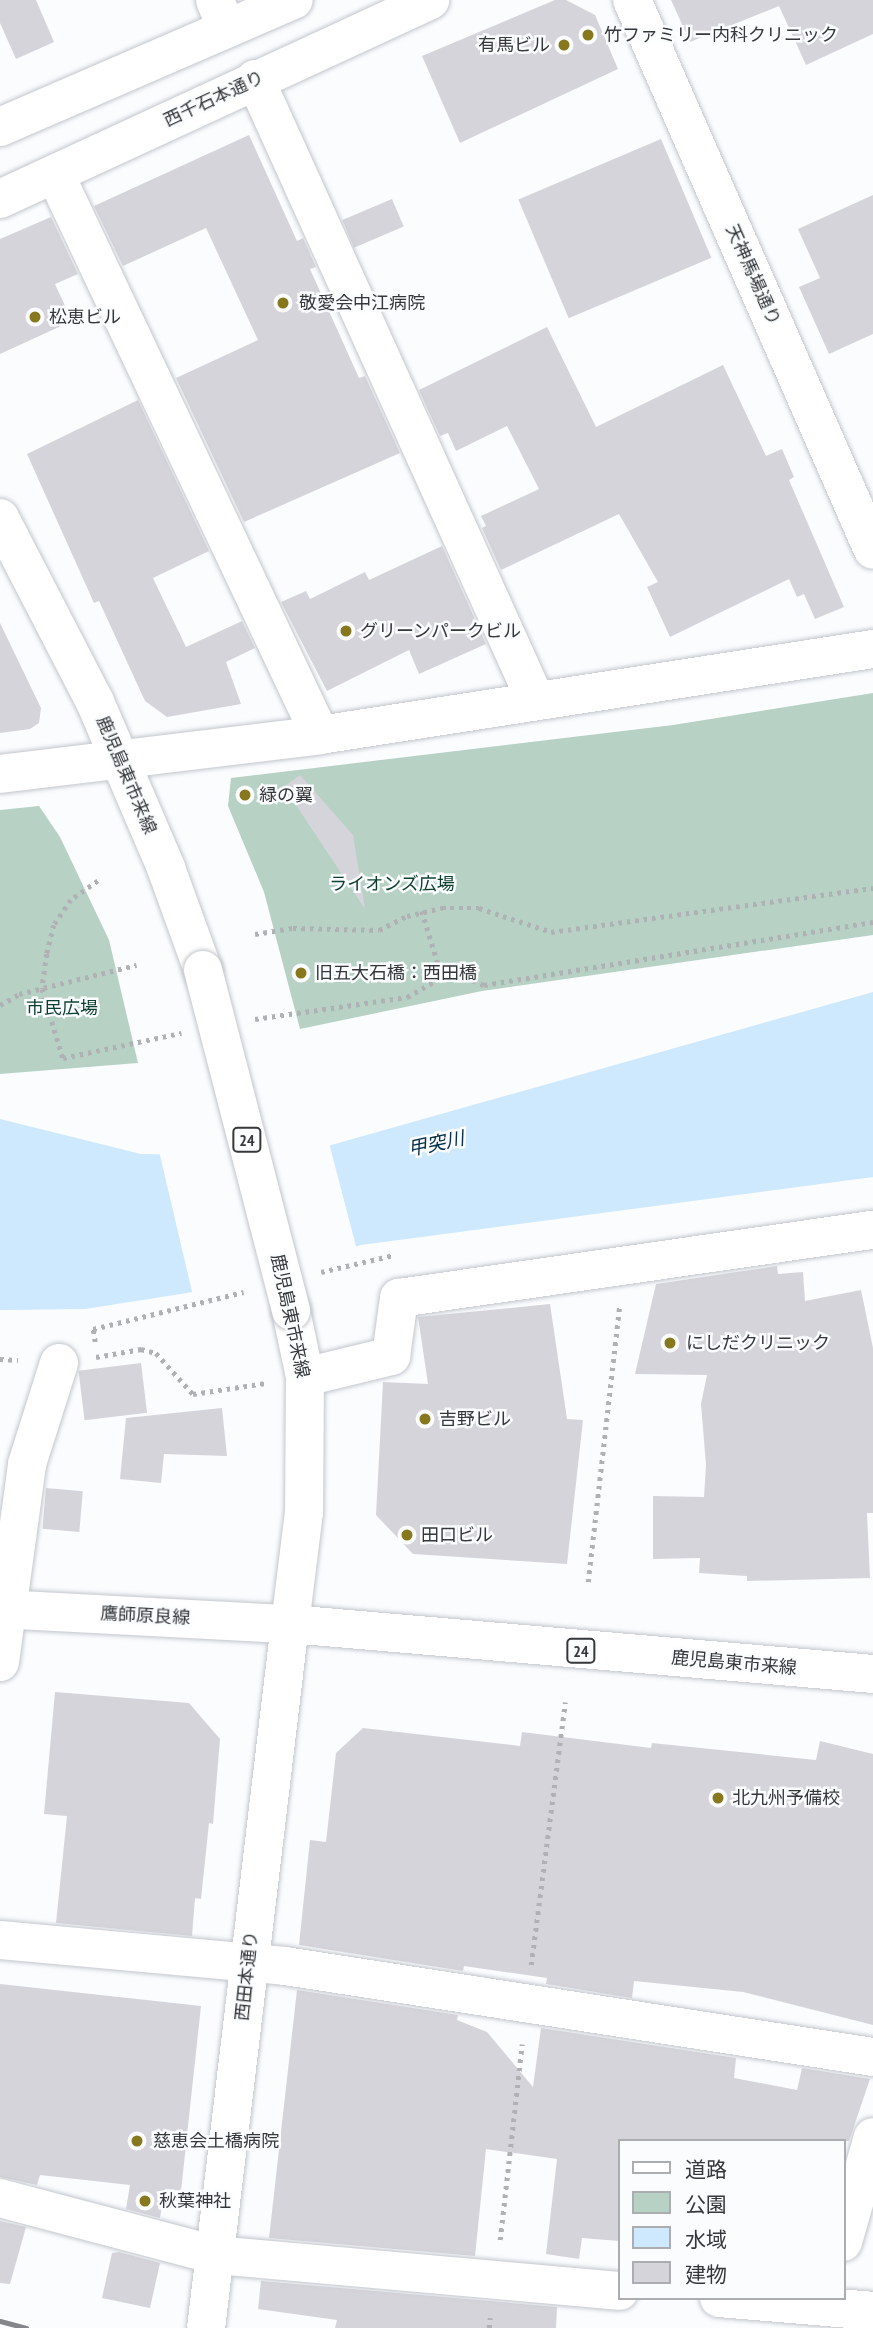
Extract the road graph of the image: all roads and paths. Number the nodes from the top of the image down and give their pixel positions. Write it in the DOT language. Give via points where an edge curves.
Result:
graph roads {
  1 [pos="294,0"];
  2 [pos="430,0"];
  3 [pos="632,0"];
  4 [pos="221,15"];
  5 [pos="255,79"];
  6 [pos="0,127"];
  7 [pos="55,174"];
  8 [pos="0,199"];
  9 [pos="0,518"];
  10 [pos="873,550"];
  11 [pos="873,649"];
  12 [pos="535,699"];
  13 [pos="320,735"];
  14 [pos="119,761"];
  15 [pos="0,774"];
  16 [pos="98,881"];
  17 [pos="873,887"];
  18 [pos="422,911"];
  19 [pos="873,922"];
  20 [pos="255,934"];
  21 [pos="136,965"];
  22 [pos="442,976"];
  23 [pos="42,989"];
  24 [pos="0,1005"];
  25 [pos="308,1009"];
  26 [pos="126,1044"];
  27 [pos="873,1230"];
  28 [pos="623,1265"];
  29 [pos="188,1307"];
  30 [pos="93,1329"];
  31 [pos="0,1359"];
  32 [pos="59,1363"];
  33 [pos="305,1377"];
  34 [pos="588,1583"];
  35 [pos="3,1609"];
  36 [pos="290,1624"];
  37 [pos="0,1662"];
  38 [pos="873,1674"];
  39 [pos="0,1940"];
  40 [pos="249,1962"];
  41 [pos="873,2057"];
  42 [pos="873,2137"];
  43 [pos="0,2197"];
  44 [pos="845,2235"];
  45 [pos="216,2255"];
  46 [pos="618,2291"];
  47 [pos="735,2300"];
  48 [pos="824,2311"];
  49 [pos="873,2311"];
  50 [pos="206,2328"];
  1 -- 4 [label="street"];
  2 -- 5 [label="street, 西千石本通り"];
  3 -- 10 [label="street, 天神馬場通り"];
  4 -- 6 [label="street"];
  5 -- 7 [label="street, 西千石本通り"];
  5 -- 12 [label="street"];
  7 -- 8 [label="street, 西千石本通り"];
  7 -- 13 [label="street"];
  9 -- 14 [label="street, 鹿児島東市来線 / 24" via="96,702"];
  11 -- 12 [label="street"];
  12 -- 13 [label="street"];
  13 -- 14 [label="street"];
  14 -- 15 [label="street"];
  14 -- 33 [label="street, 鹿児島東市来線 / 24, bridge" via="166,868 203,970"];
  16 -- 23 [label="path" via="71,900 54,925"];
  17 -- 18 [label="path" via="551,932 479,908"];
  18 -- 20 [label="path" via="379,930 293,928"];
  18 -- 22 [label="path"];
  19 -- 22 [label="path" via="484,985 465,977"];
  21 -- 23 [label="path"];
  22 -- 25 [label="path" via="407,997"];
  23 -- 24 [label="path"];
  23 -- 26 [label="path" via="63,1058"];
  27 -- 28 [label="street"];
  28 -- 33 [label="street" via="398,1298 391,1356"];
  28 -- 34 [label="path"];
  29 -- 30 [label="path"];
  31 -- 32 [label="path"];
  32 -- 33 [label="path" via="141,1349 156,1353 193,1394"];
  32 -- 35 [label="street" via="27,1464"];
  33 -- 36 [label="street, 鹿児島東市来線 / 24" via="304,1512"];
  35 -- 36 [label="street, 鷹師原良線"];
  35 -- 37 [label="street"];
  36 -- 38 [label="street, 鹿児島東市来線 / 24"];
  36 -- 40 [label="street, 西田本通り"];
  39 -- 40 [label="street"];
  40 -- 41 [label="street"];
  40 -- 45 [label="street, 西田本通り"];
  42 -- 44 [label="street"];
  43 -- 45 [label="street"];
  45 -- 46 [label="street"];
  45 -- 50 [label="street, 西田本通り"];
  47 -- 48 [label="street"];
  48 -- 49 [label="street"];
}
